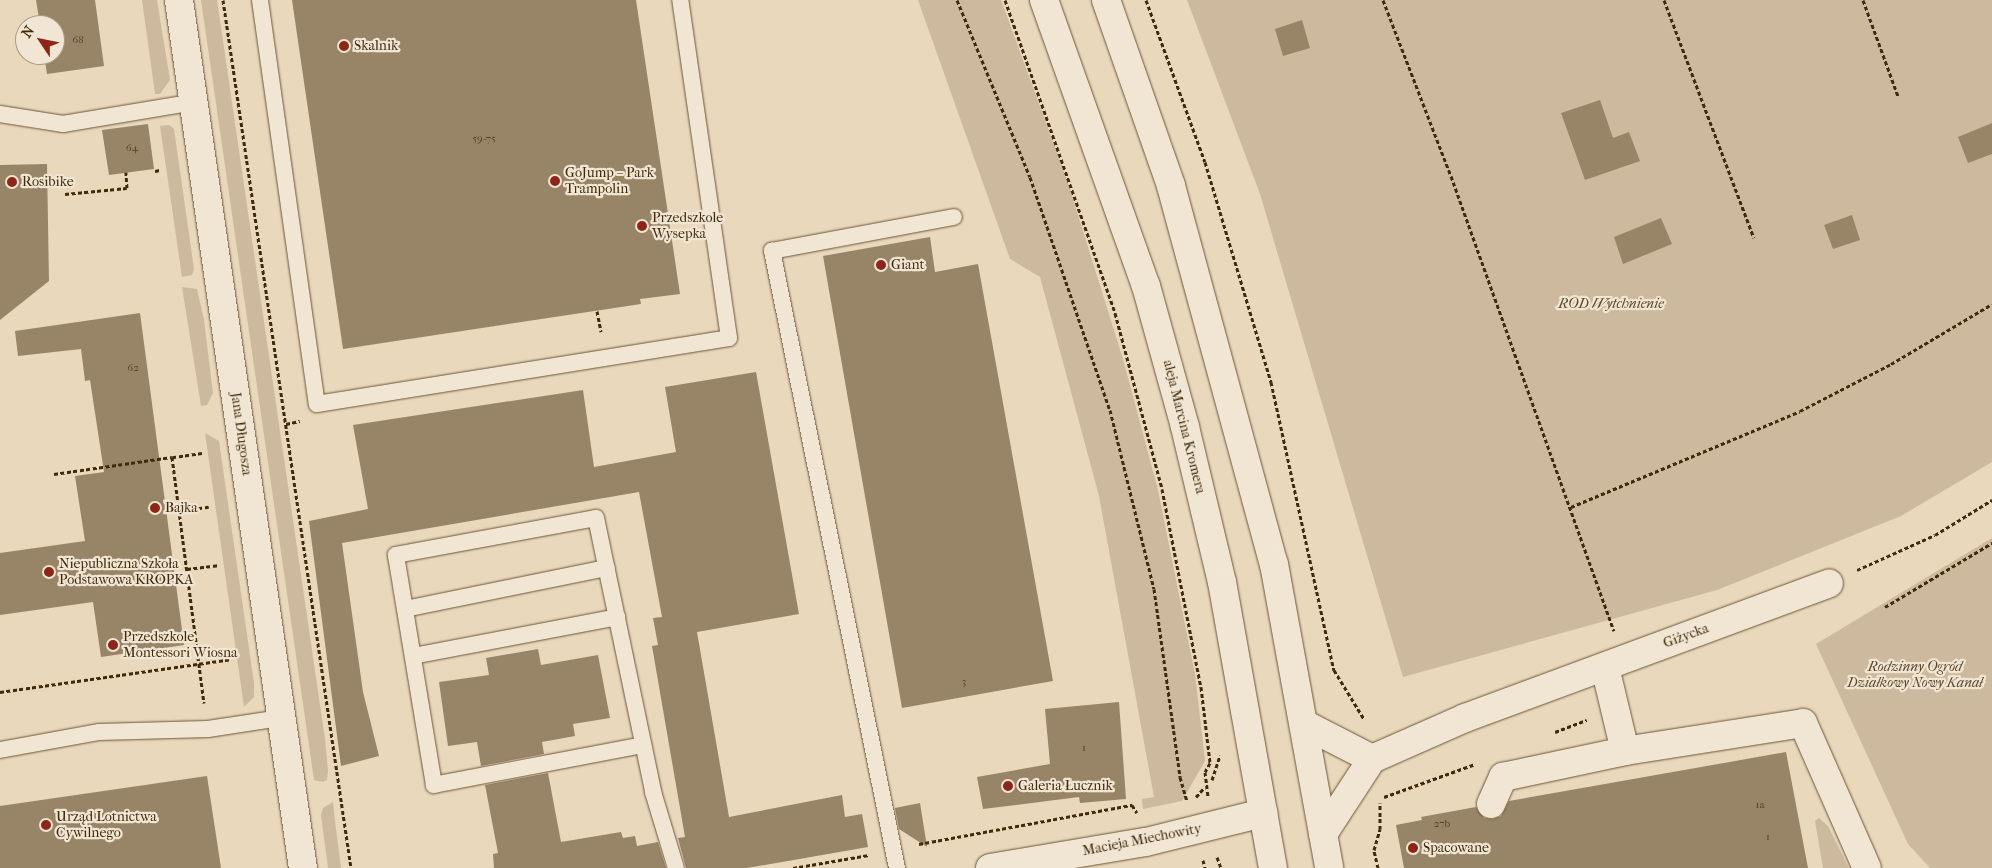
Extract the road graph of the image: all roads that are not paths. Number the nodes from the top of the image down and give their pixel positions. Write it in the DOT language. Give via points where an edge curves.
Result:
graph roads {
  1 [pos="179,0"];
  2 [pos="260,0"];
  3 [pos="680,0"];
  4 [pos="1044,0"];
  5 [pos="1106,0"];
  6 [pos="194,102"];
  7 [pos="0,114"];
  8 [pos="954,217"];
  9 [pos="607,568"];
  10 [pos="1829,583"];
  11 [pos="405,609"];
  12 [pos="616,617"];
  13 [pos="413,656"];
  14 [pos="1605,667"];
  15 [pos="281,718"];
  16 [pos="1304,724"];
  17 [pos="643,744"];
  18 [pos="0,750"];
  19 [pos="1625,751"];
  20 [pos="1372,759"];
  21 [pos="1491,804"];
  22 [pos="1263,813"];
  23 [pos="1323,834"];
  24 [pos="304,868"];
  25 [pos="676,868"];
  26 [pos="897,868"];
  27 [pos="990,868"];
  28 [pos="1273,868"];
  29 [pos="1329,868"];
  30 [pos="1867,868"];
  1 -- 6 [label="street, Jana Długosza"];
  2 -- 3 [label="lane" via="317,404 729,338"];
  4 -- 22 [label="street, aleja Marcina Kromera" via="1146,286 1185,427 1222,582"];
  5 -- 16 [label="street" via="1171,186 1227,379 1274,564"];
  6 -- 7 [label="lane" via="63,124"];
  6 -- 15 [label="street, Jana Długosza"];
  8 -- 26 [label="lane" via="772,251"];
  9 -- 11 [label="lane"];
  9 -- 11 [label="lane" via="596,518 396,555"];
  9 -- 12 [label="lane"];
  10 -- 14 [label="street, Giżycka"];
  11 -- 13 [label="lane"];
  12 -- 13 [label="lane"];
  12 -- 17 [label="lane"];
  13 -- 17 [label="lane" via="434,785"];
  14 -- 19 [label="street"];
  14 -- 20 [label="street, Giżycka" via="1465,718"];
  15 -- 18 [label="lane" via="208,729 99,732"];
  15 -- 24 [label="street, Jana Długosza"];
  16 -- 20 [label="street"];
  16 -- 23 [label="street"];
  17 -- 25 [label="lane"];
  19 -- 21 [label="street" via="1503,778"];
  19 -- 30 [label="street" via="1803,723"];
  20 -- 23 [label="street"];
  22 -- 27 [label="street, Macieja Miechowity" via="1146,842"];
  22 -- 28 [label="street, aleja Marcina Kromera"];
  23 -- 29 [label="street"];
}
